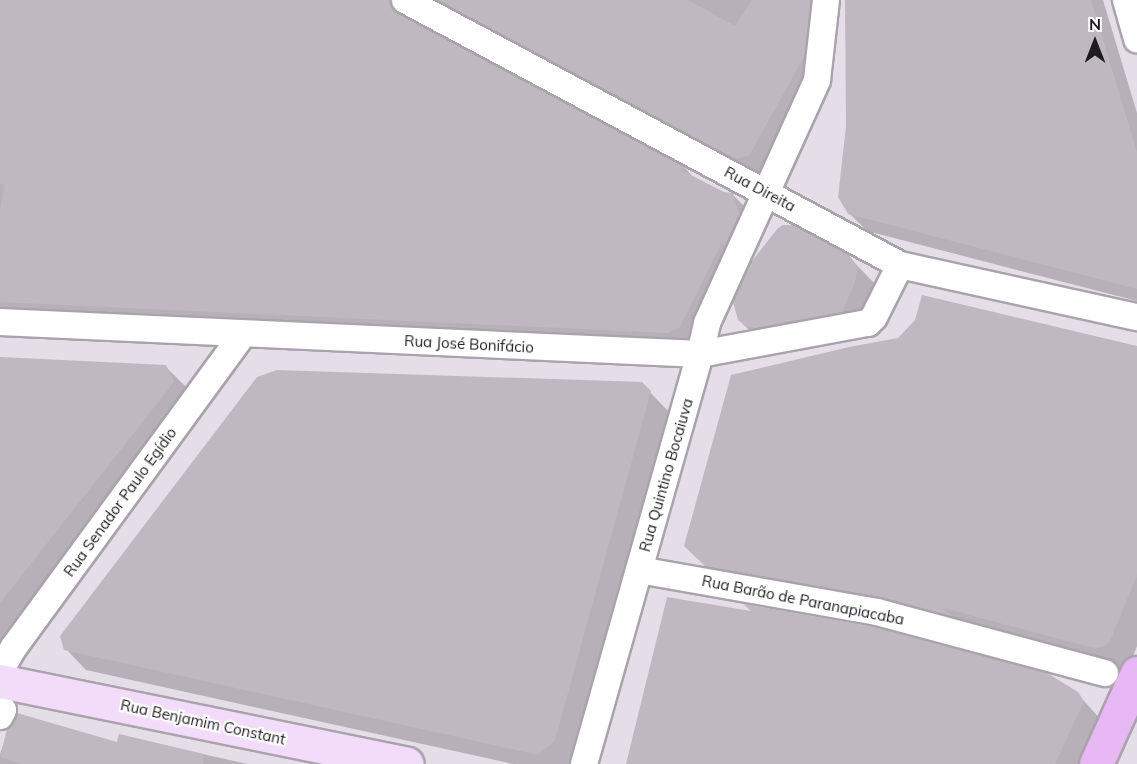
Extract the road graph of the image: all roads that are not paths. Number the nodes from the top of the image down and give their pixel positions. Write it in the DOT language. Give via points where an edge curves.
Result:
graph roads {
  1 [pos="405,0"];
  2 [pos="826,0"];
  3 [pos="1126,0"];
  4 [pos="1137,39"];
  5 [pos="766,193"];
  6 [pos="900,265"];
  7 [pos="1137,317"];
  8 [pos="0,322"];
  9 [pos="243,334"];
  10 [pos="700,354"];
  11 [pos="639,570"];
  12 [pos="0,671"];
  13 [pos="1105,673"];
  14 [pos="1137,673"];
  15 [pos="0,681"];
  16 [pos="0,709"];
  17 [pos="0,716"];
  18 [pos="406,764"];
  19 [pos="584,764"];
  20 [pos="1096,764"];
  1 -- 5 [label="street, Rua Direita"];
  2 -- 5 [label="street, Rua Quintino Bocaiuva" via="817,80"];
  3 -- 4 [label="street"];
  5 -- 6 [label="street, Rua Direita"];
  5 -- 10 [label="street, Rua Quintino Bocaiuva" via="707,323"];
  6 -- 7 [label="street, Rua Direita"];
  6 -- 10 [label="street, Rua José Bonifácio" via="868,323"];
  8 -- 9 [label="street, Rua José Bonifácio"];
  9 -- 10 [label="street, Rua José Bonifácio"];
  9 -- 12 [label="street, Rua Senador Paulo Egídio"];
  10 -- 11 [label="street, Rua Quintino Bocaiuva"];
  11 -- 13 [label="street, Rua Barão de Paranapiacaba" via="877,612"];
  11 -- 19 [label="street, Rua Quintino Bocaiuva"];
  14 -- 20 [label="main road"];
  15 -- 18 [label="main road, Rua Benjamim Constant"];
  16 -- 17 [label="street"];
}
